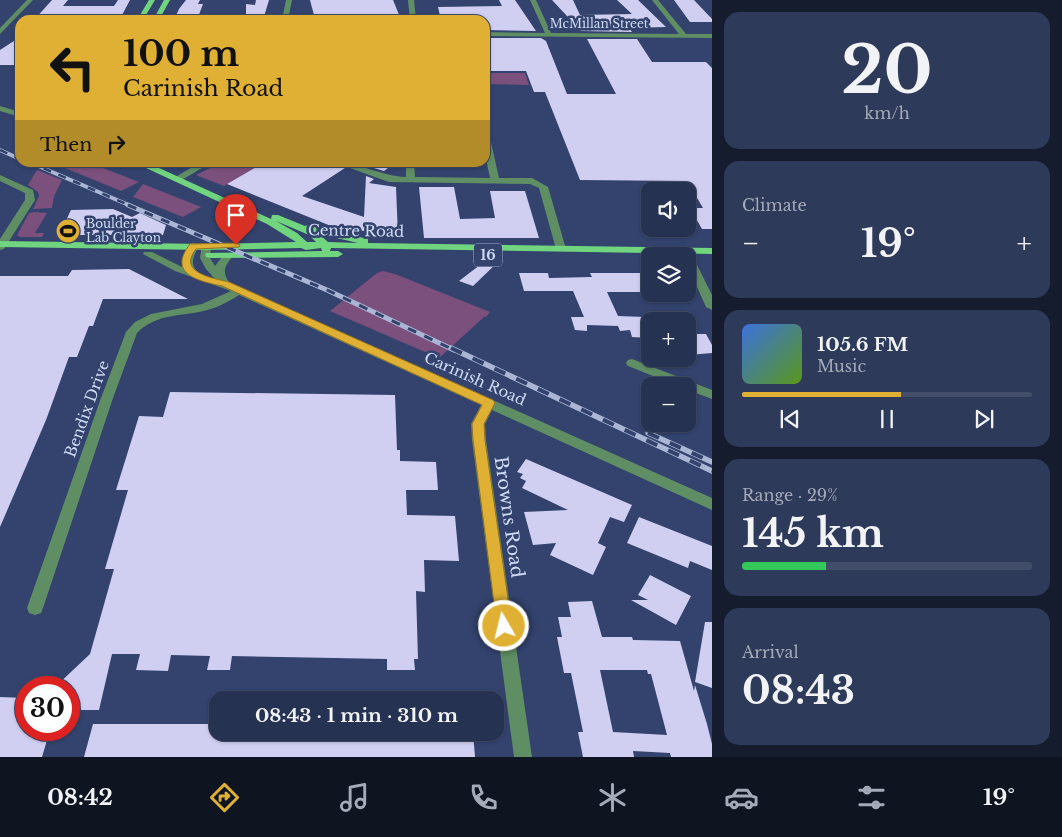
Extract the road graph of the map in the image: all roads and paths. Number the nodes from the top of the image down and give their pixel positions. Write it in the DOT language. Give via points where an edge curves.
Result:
graph roads {
  1 [pos="30,0"];
  2 [pos="152,0"];
  3 [pos="167,0"];
  4 [pos="289,0"];
  5 [pos="411,0"];
  6 [pos="532,0"];
  7 [pos="655,0"];
  8 [pos="16,15"];
  9 [pos="143,15"];
  10 [pos="159,15"];
  11 [pos="286,15"];
  12 [pos="412,15"];
  13 [pos="15,16"];
  14 [pos="0,32"];
  15 [pos="490,34"];
  16 [pos="549,35"];
  17 [pos="684,35"];
  18 [pos="712,36"];
  19 [pos="0,108"];
  20 [pos="15,114"];
  21 [pos="490,155"];
  22 [pos="149,167"];
  23 [pos="199,167"];
  24 [pos="352,167"];
  25 [pos="410,167"];
  26 [pos="0,178"];
  27 [pos="177,179"];
  28 [pos="411,180"];
  29 [pos="496,181"];
  30 [pos="210,193"];
  31 [pos="291,223"];
  32 [pos="278,226"];
  33 [pos="270,245"];
  34 [pos="1,247"];
  35 [pos="395,247"];
  36 [pos="562,249"];
  37 [pos="190,250"];
  38 [pos="308,250"];
  39 [pos="326,250"];
  40 [pos="204,251"];
  41 [pos="712,251"];
  42 [pos="641,253"];
  43 [pos="148,254"];
  44 [pos="696,254"];
  45 [pos="229,255"];
  46 [pos="696,256"];
  47 [pos="641,257"];
  48 [pos="712,257"];
  49 [pos="190,272"];
  50 [pos="696,274"];
  51 [pos="222,279"];
  52 [pos="239,290"];
  53 [pos="712,307"];
  54 [pos="632,363"];
  55 [pos="712,395"];
  56 [pos="489,403"];
  57 [pos="712,504"];
  58 [pos="35,608"];
  59 [pos="523,757"];
  1 -- 8 [label="street"];
  2 -- 9 [label="main road"];
  3 -- 10 [label="main road"];
  4 -- 11 [label="street"];
  5 -- 12 [label="street"];
  6 -- 16 [label="street"];
  7 -- 17 [label="street"];
  13 -- 14 [label="street"];
  15 -- 16 [label="street, McMillan Street"];
  16 -- 17 [label="street, McMillan Street"];
  17 -- 18 [label="street, McMillan Street"];
  19 -- 20 [label="street"];
  21 -- 29 [label="street"];
  22 -- 27 [label="main road"];
  23 -- 27 [label="street"];
  24 -- 28 [label="street" via="389,179"];
  25 -- 28 [label="street"];
  26 -- 34 [label="street" via="30,192 30,200"];
  27 -- 30 [label="main road"];
  28 -- 29 [label="street"];
  29 -- 36 [label="street" via="532,182 543,187"];
  30 -- 31 [label="main road"];
  30 -- 32 [label="main road"];
  31 -- 35 [label="main road"];
  31 -- 39 [label="main road" via="313,233"];
  32 -- 33 [label="main road" via="281,232"];
  32 -- 38 [label="main road"];
  33 -- 38 [label="main road, Centre Road / 16"];
  33 -- 40 [label="main road, Centre Road / 16"];
  34 -- 37 [label="main road, Centre Road / 16"];
  34 -- 43 [label="main road, Centre Road / 16"];
  35 -- 36 [label="main road, Centre Road / 16"];
  35 -- 39 [label="main road, Centre Road / 16"];
  36 -- 42 [label="main road, Centre Road / 16"];
  37 -- 40 [label="main road, Centre Road / 16"];
  37 -- 43 [label="main road, Centre Road / 16"];
  37 -- 49 [label="street" via="186,262"];
  38 -- 39 [label="main road, Centre Road / 16"];
  38 -- 45 [label="main road, Centre Road / 16"];
  39 -- 47 [label="main road, Centre Road / 16"];
  40 -- 45 [label="main road, Centre Road / 16"];
  40 -- 51 [label="street, Carinish Road" via="204,260"];
  41 -- 44 [label="main road, Centre Road / 16"];
  43 -- 49 [label="street, Carinish Road"];
  45 -- 51 [label="street" via="218,268"];
  46 -- 48 [label="main road, Centre Road / 16"];
  49 -- 51 [label="street, Carinish Road" via="205,280"];
  50 -- 53 [label="street"];
  51 -- 52 [label="street, Carinish Road"];
  52 -- 56 [label="street, Carinish Road"];
  52 -- 58 [label="street, Bendix Drive" via="215,304 149,318 132,332"];
  54 -- 55 [label="street"];
  56 -- 57 [label="street, Carinish Road"];
  56 -- 59 [label="street, Browns Road" via="478,424 480,449"];
}
